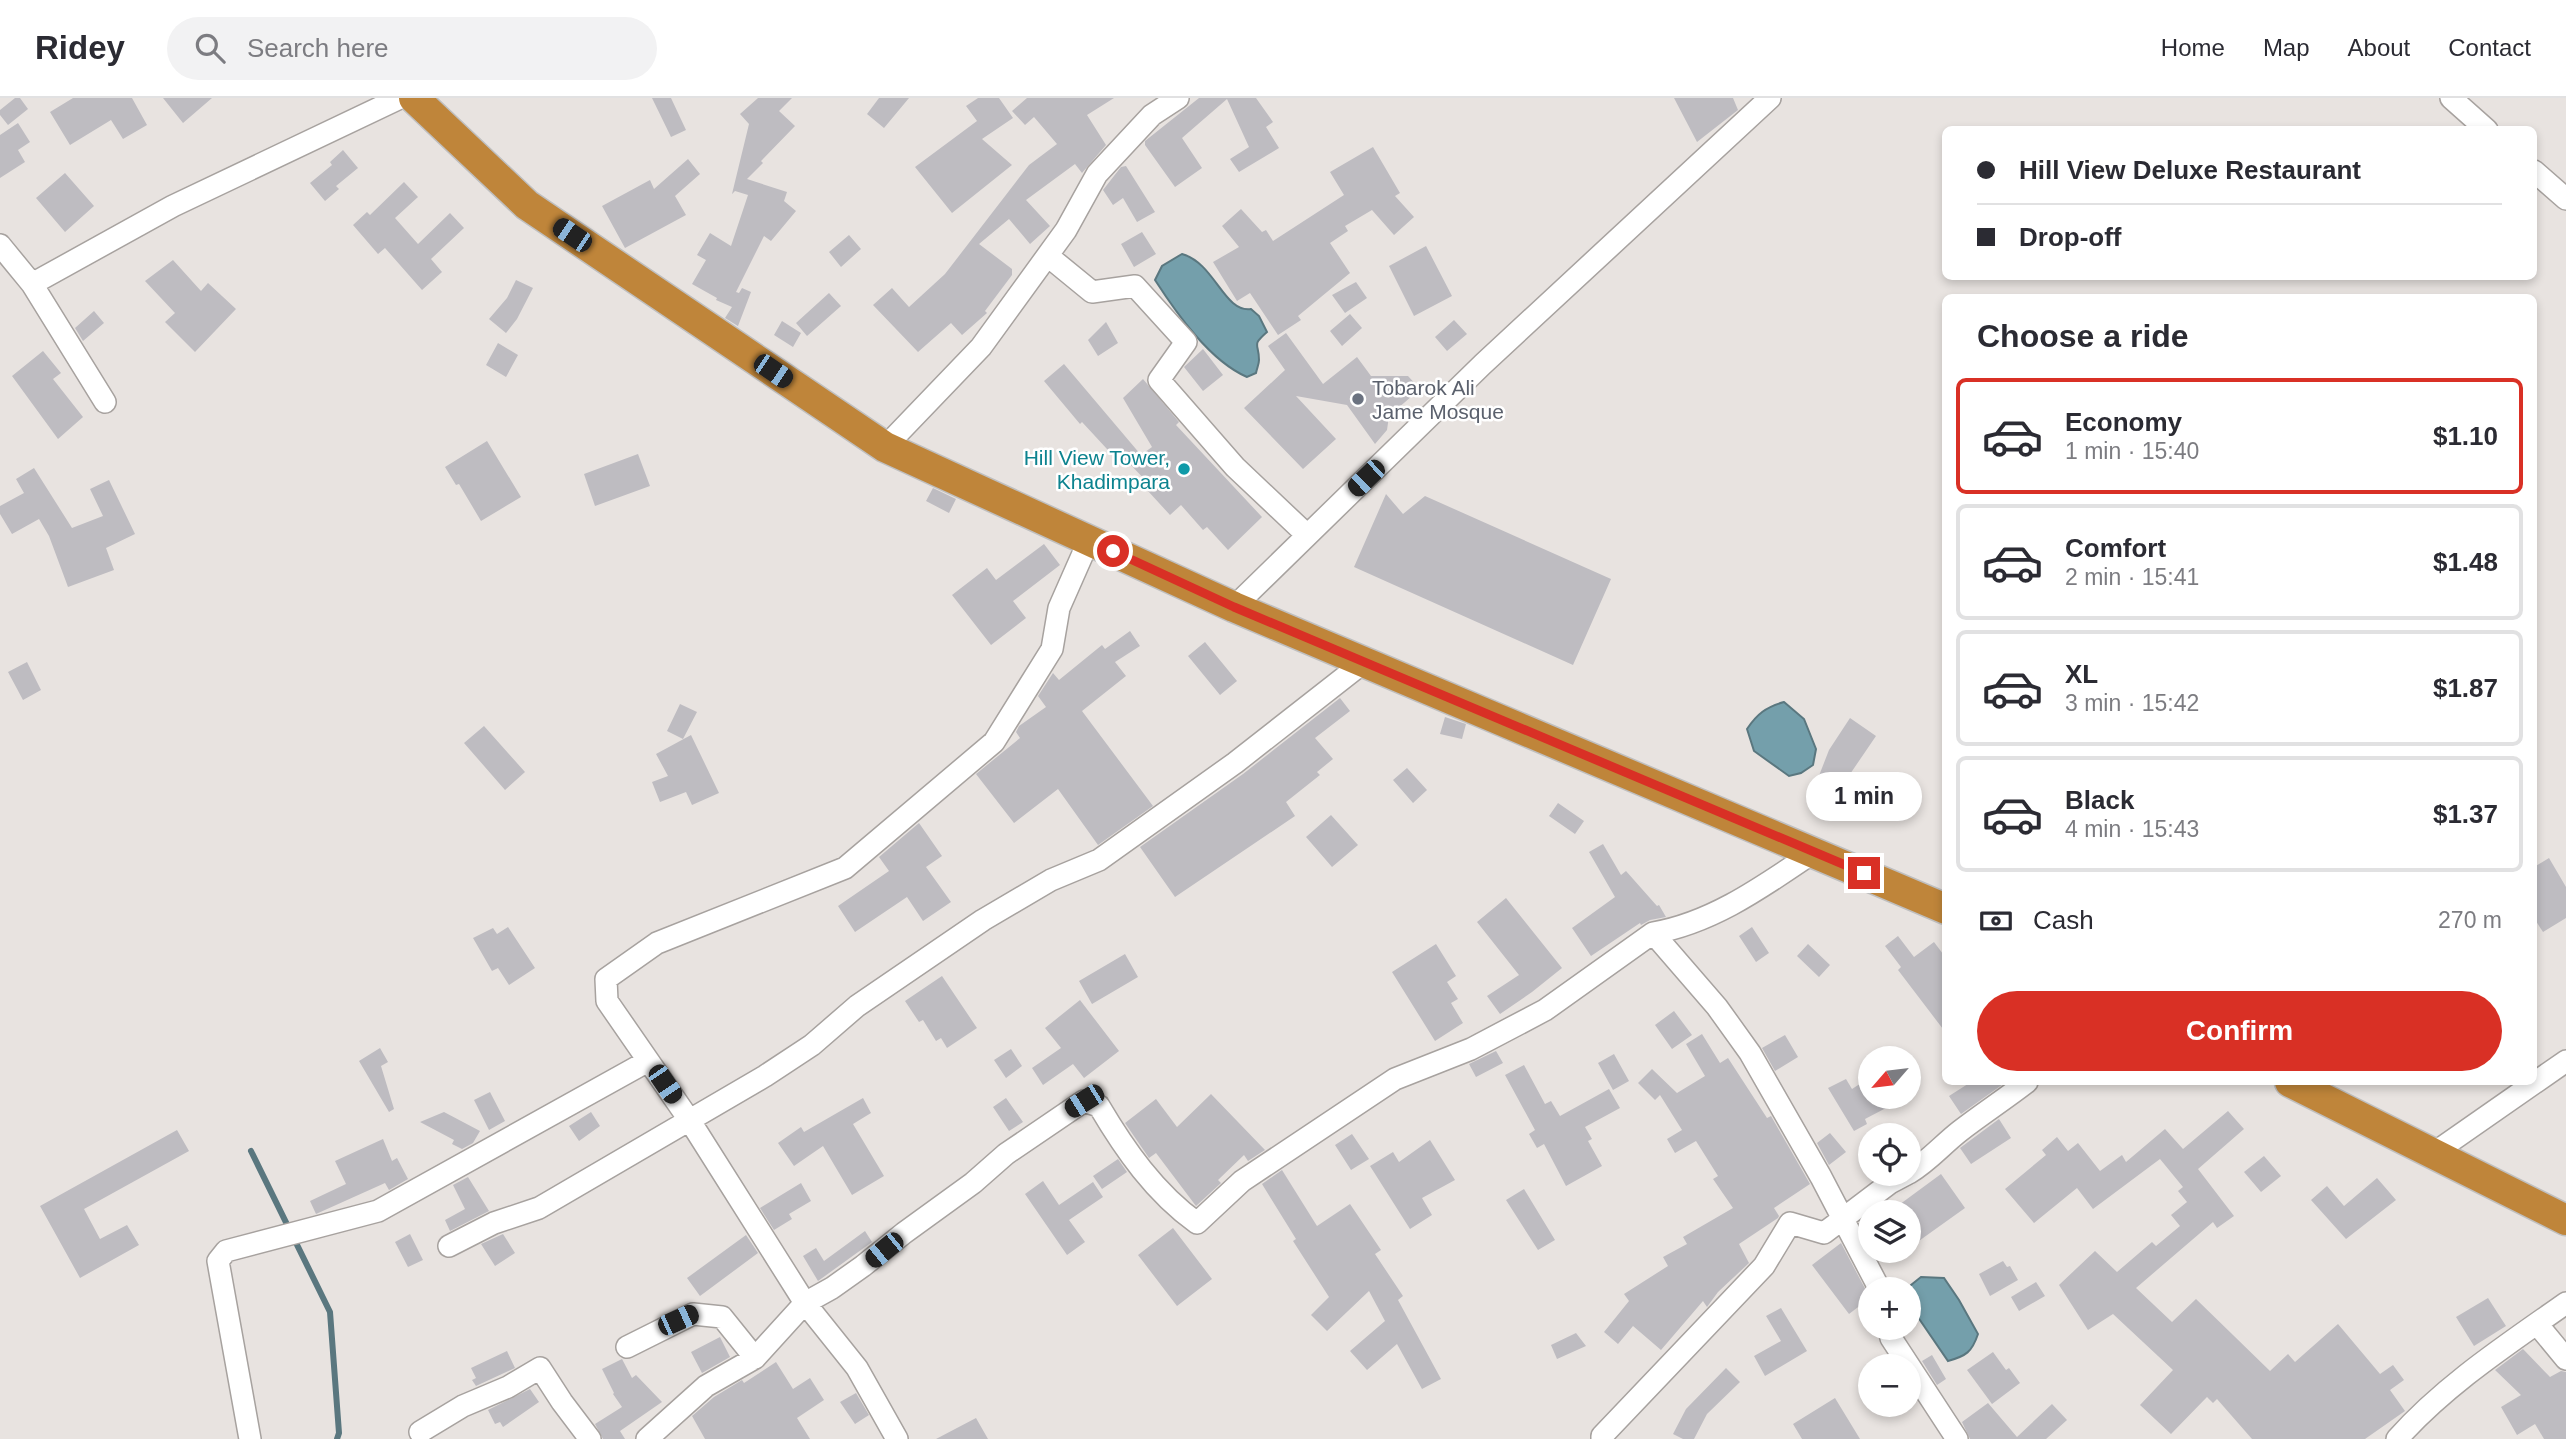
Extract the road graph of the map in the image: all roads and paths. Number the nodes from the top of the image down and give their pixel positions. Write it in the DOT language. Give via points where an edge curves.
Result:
graph roads {
  1 [pos="400,98"];
  2 [pos="414,98"];
  3 [pos="1178,98"];
  4 [pos="1770,98"];
  5 [pos="2451,98"];
  6 [pos="2482,126"];
  7 [pos="2537,174"];
  8 [pos="2566,199"];
  9 [pos="0,245"];
  10 [pos="1048,256"];
  11 [pos="32,284"];
  12 [pos="106,402"];
  13 [pos="885,447"];
  14 [pos="1307,535"];
  15 [pos="1089,540"];
  16 [pos="1234,607"];
  17 [pos="1364,662"];
  18 [pos="1814,852"];
  19 [pos="1942,907"];
  20 [pos="1653,933"];
  21 [pos="648,1061"];
  22 [pos="2566,1061"];
  23 [pos="2537,1081"];
  24 [pos="2023,1085"];
  25 [pos="2296,1085"];
  26 [pos="2532,1085"];
  27 [pos="690,1121"];
  28 [pos="2434,1153"];
  29 [pos="1921,1166"];
  30 [pos="1889,1186"];
  31 [pos="1842,1219"];
  32 [pos="2566,1220"];
  33 [pos="449,1246"];
  34 [pos="1873,1277"];
  35 [pos="805,1303"];
  36 [pos="2566,1303"];
  37 [pos="2537,1324"];
  38 [pos="1892,1340"];
  39 [pos="627,1347"];
  40 [pos="755,1359"];
  41 [pos="2566,1359"];
  42 [pos="420,1432"];
  43 [pos="250,1439"];
  44 [pos="590,1439"];
  45 [pos="647,1439"];
  46 [pos="897,1439"];
  47 [pos="1602,1439"];
  48 [pos="1957,1439"];
  49 [pos="2397,1439"];
  1 -- 11 [label="street" via="173,206"];
  2 -- 13 [label="highway" via="527,205"];
  3 -- 10 [label="street" via="1152,115 1097,174"];
  4 -- 14 [label="street" via="1483,364"];
  5 -- 6 [label="street"];
  7 -- 8 [label="street"];
  9 -- 11 [label="street"];
  10 -- 13 [label="street" via="981,347"];
  10 -- 14 [label="street" via="1092,292 1135,286 1186,342 1159,380 1235,467"];
  11 -- 12 [label="street"];
  13 -- 15 [label="highway"];
  14 -- 16 [label="street"];
  15 -- 16 [label="highway"];
  15 -- 21 [label="street" via="1059,608 1052,649 994,742 845,868 657,943 606,979 607,1001"];
  16 -- 17 [label="highway"];
  17 -- 18 [label="highway"];
  17 -- 27 [label="street" via="1235,763 1099,860 1051,880 982,920 857,1006 812,1045"];
  18 -- 19 [label="highway"];
  18 -- 20 [label="street" via="1747,897 1674,929"];
  20 -- 31 [label="street" via="1750,1053"];
  20 -- 35 [label="street" via="1545,1010 1471,1049 1395,1079 1242,1181 1197,1223 1177,1208 1123,1146 1099,1106 1084,1101 1006,1154 832,1289"];
  21 -- 27 [label="street"];
  21 -- 43 [label="street" via="378,1211 226,1251 218,1261"];
  22 -- 23 [label="street"];
  24 -- 29 [label="street" via="1959,1131"];
  25 -- 28 [label="highway"];
  26 -- 28 [label="street"];
  27 -- 33 [label="street" via="539,1208 494,1223"];
  27 -- 35 [label="street"];
  28 -- 32 [label="highway"];
  30 -- 31 [label="street"];
  31 -- 34 [label="street"];
  31 -- 47 [label="street" via="1824,1233 1790,1223 1764,1266"];
  35 -- 40 [label="street"];
  35 -- 46 [label="street" via="857,1368"];
  36 -- 37 [label="street"];
  37 -- 41 [label="street"];
  37 -- 49 [label="street" via="2486,1360"];
  38 -- 48 [label="street"];
  39 -- 40 [label="street" via="693,1314 722,1317"];
  40 -- 45 [label="street" via="706,1386"];
  42 -- 44 [label="street" via="540,1368"];
}
